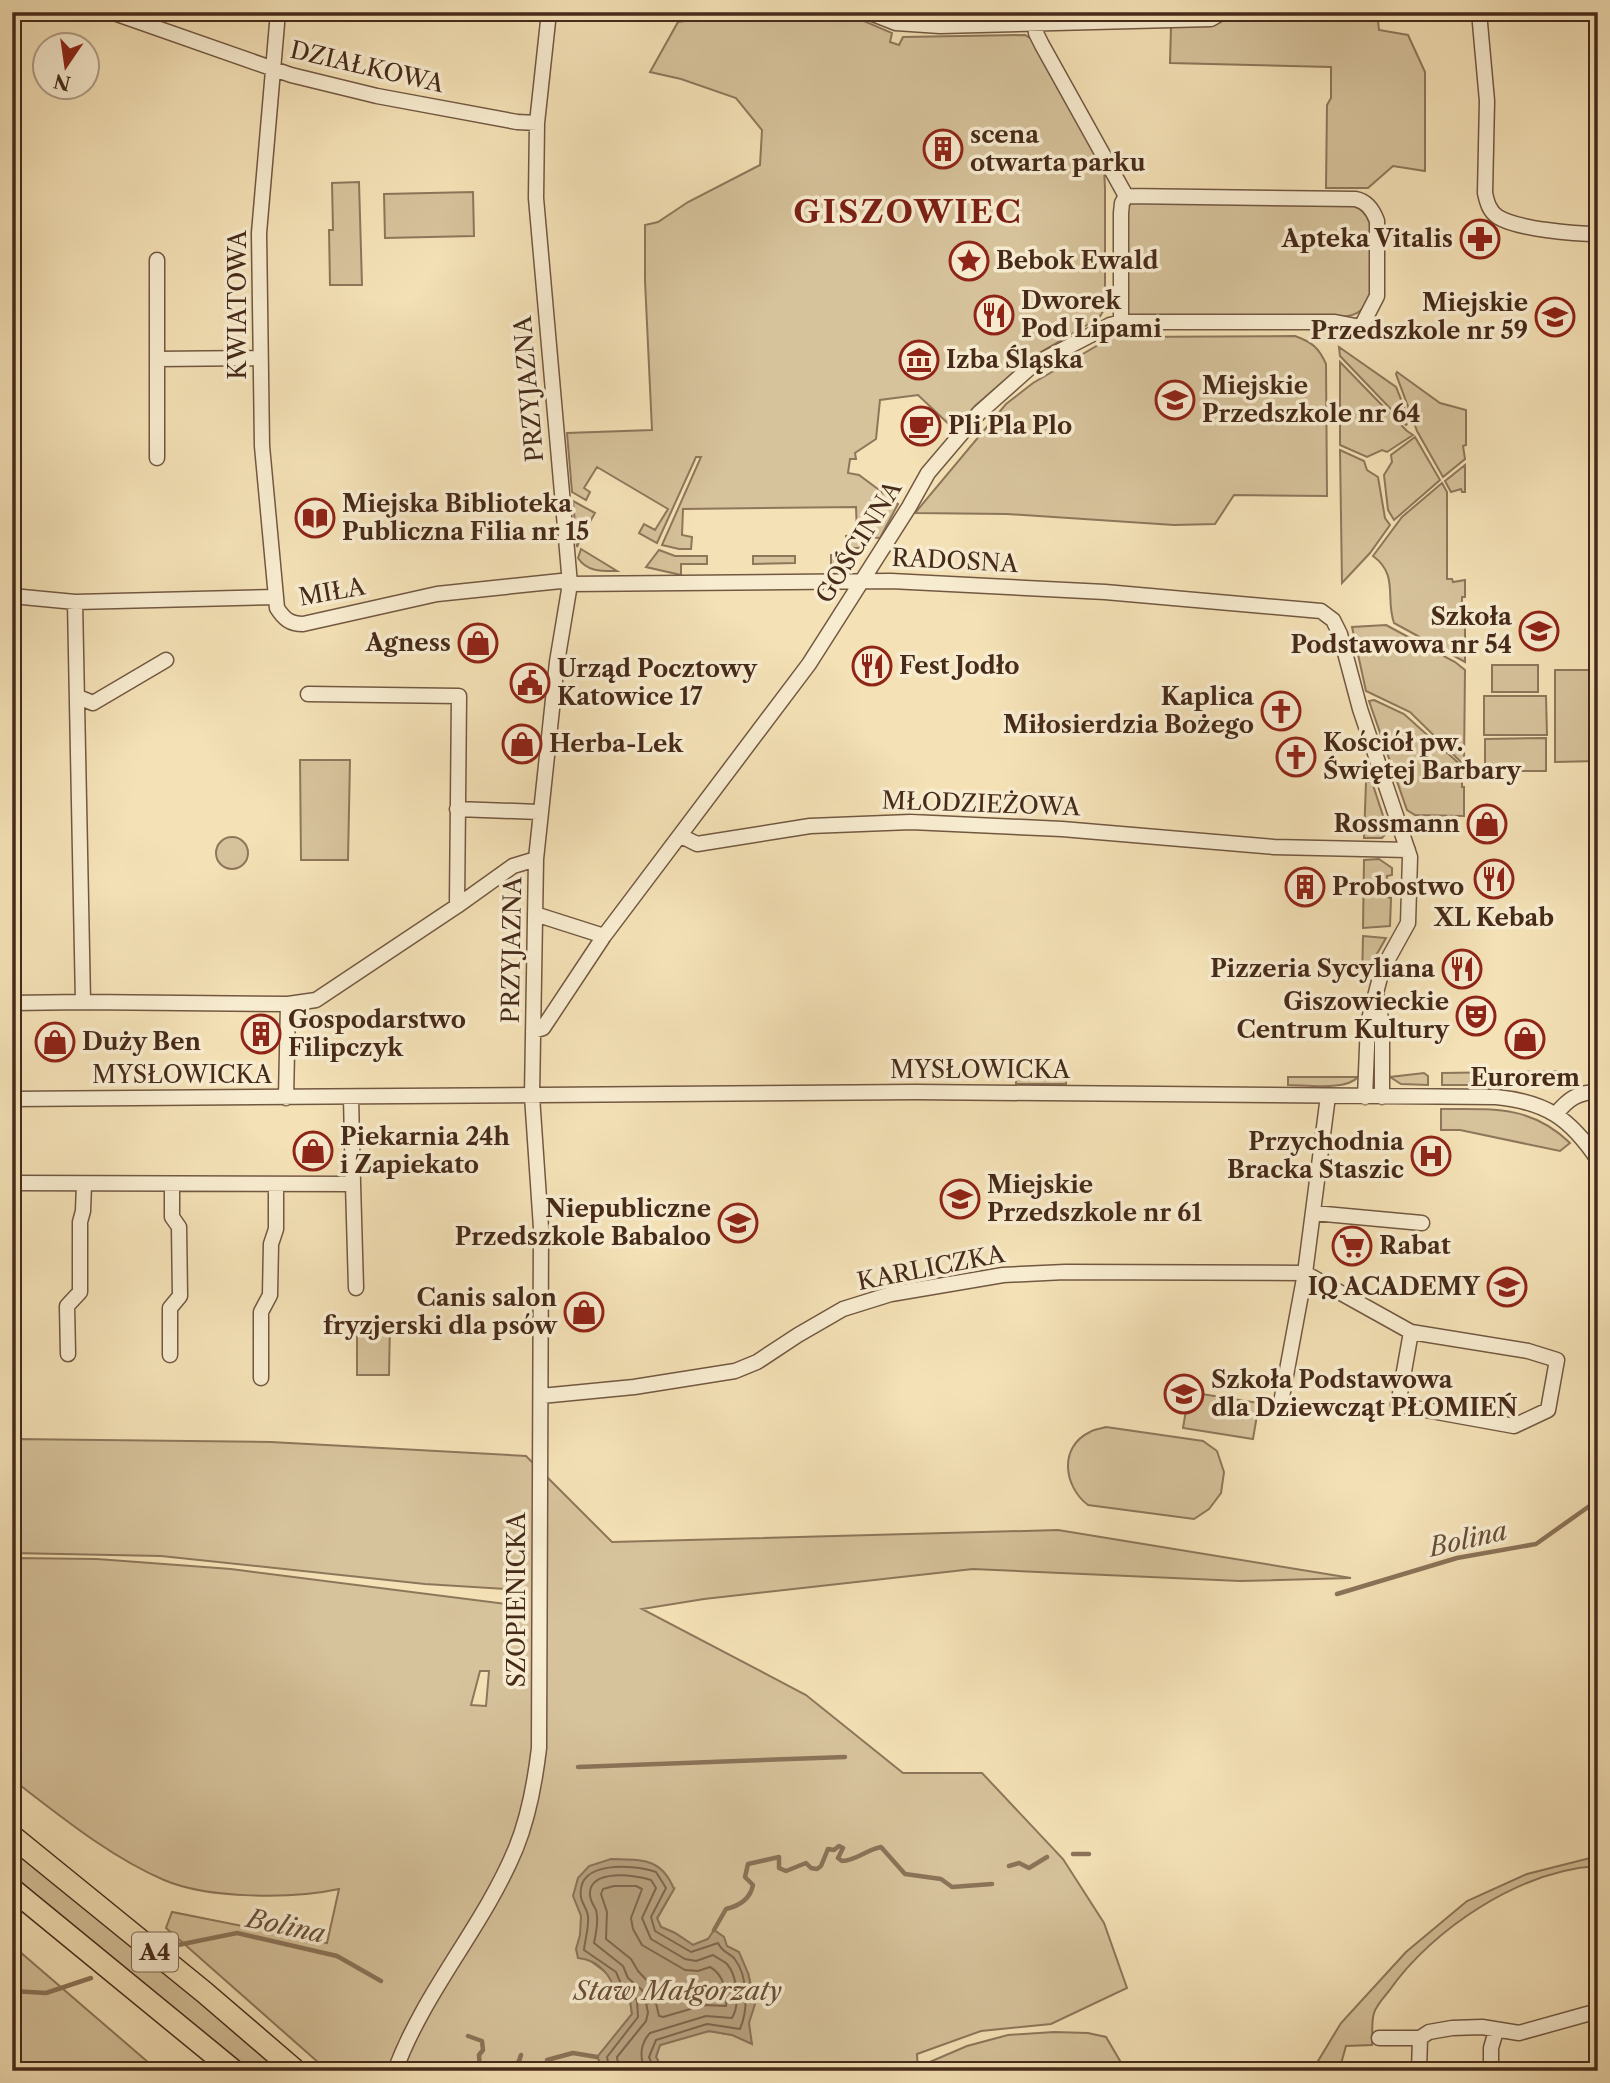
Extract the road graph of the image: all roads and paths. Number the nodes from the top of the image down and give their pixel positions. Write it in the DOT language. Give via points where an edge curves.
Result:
graph roads {
  1 [pos="111,12"];
  2 [pos="278,12"];
  3 [pos="549,12"];
  4 [pos="869,12"];
  5 [pos="1223,12"];
  6 [pos="1479,12"];
  7 [pos="1035,23"];
  8 [pos="272,69"];
  9 [pos="537,123"];
  10 [pos="1126,196"];
  11 [pos="1598,234"];
  12 [pos="157,260"];
  13 [pos="1121,322"];
  14 [pos="260,358"];
  15 [pos="157,359"];
  16 [pos="157,458"];
  17 [pos="862,580"];
  18 [pos="570,584"];
  19 [pos="12,596"];
  20 [pos="276,597"];
  21 [pos="75,602"];
  22 [pos="166,660"];
  23 [pos="308,694"];
  24 [pos="78,697"];
  25 [pos="457,809"];
  26 [pos="540,812"];
  27 [pos="681,836"];
  28 [pos="1408,850"];
  29 [pos="536,859"];
  30 [pos="457,906"];
  31 [pos="535,914"];
  32 [pos="604,936"];
  33 [pos="1376,992"];
  34 [pos="83,1002"];
  35 [pos="12,1003"];
  36 [pos="288,1004"];
  37 [pos="533,1031"];
  38 [pos="1598,1092"];
  39 [pos="532,1096"];
  40 [pos="1328,1096"];
  41 [pos="351,1097"];
  42 [pos="1365,1097"];
  43 [pos="1382,1097"];
  44 [pos="286,1098"];
  45 [pos="12,1099"];
  46 [pos="1556,1114"];
  47 [pos="1598,1160"];
  48 [pos="12,1183"];
  49 [pos="84,1184"];
  50 [pos="353,1184"];
  51 [pos="172,1185"];
  52 [pos="276,1185"];
  53 [pos="1314,1213"];
  54 [pos="1422,1223"];
  55 [pos="1306,1273"];
  56 [pos="356,1288"];
  57 [pos="1411,1332"];
  58 [pos="68,1354"];
  59 [pos="170,1355"];
  60 [pos="261,1378"];
  61 [pos="541,1396"];
  62 [pos="1282,1397"];
  63 [pos="12,1836"];
  64 [pos="12,1889"];
  65 [pos="1598,2011"];
  66 [pos="1496,2031"];
  67 [pos="1379,2038"];
  68 [pos="1420,2038"];
  69 [pos="397,2065"];
  70 [pos="234,2071"];
  71 [pos="296,2071"];
  72 [pos="1419,2071"];
  73 [pos="1492,2071"];
  1 -- 8 [label="street, DZIAŁKOWA"];
  2 -- 8 [label="street, KWIATOWA"];
  3 -- 9 [label="street, PRZYJAZNA"];
  4 -- 7 [label="street" via="915,25"];
  5 -- 7 [label="street" via="1211,19"];
  6 -- 11 [label="street" via="1489,207 1497,216 1520,224 1568,234"];
  7 -- 10 [label="street" via="1042,45"];
  8 -- 9 [label="street, DZIAŁKOWA" via="377,96"];
  8 -- 14 [label="street, KWIATOWA" via="259,233"];
  9 -- 18 [label="street, PRZYJAZNA" via="538,230"];
  10 -- 13 [label="street" via="1121,213"];
  10 -- 13 [label="street" via="1362,200 1377,221 1377,296 1361,327 1335,322"];
  12 -- 15 [label="street"];
  13 -- 17 [label="street, GOŚCINNA" via="1033,365 979,412 928,473"];
  14 -- 15 [label="street"];
  14 -- 20 [label="street, KWIATOWA" via="262,446"];
  15 -- 16 [label="street"];
  17 -- 18 [label="street, RADOSNA"];
  17 -- 27 [label="street, GOŚCINNA" via="809,664"];
  17 -- 28 [label="street, RADOSNA" via="1172,597 1321,611 1333,620 1343,644"];
  18 -- 20 [label="street, MIŁA" via="561,581 437,594 303,624 282,616"];
  18 -- 26 [label="street, PRZYJAZNA"];
  19 -- 21 [label="street, MIŁA"];
  20 -- 21 [label="street, MIŁA"];
  21 -- 24 [label="street"];
  22 -- 24 [label="street" via="93,703"];
  23 -- 25 [label="street" via="460,696"];
  24 -- 34 [label="street"];
  25 -- 26 [label="street"];
  25 -- 30 [label="street"];
  26 -- 29 [label="street, PRZYJAZNA"];
  27 -- 28 [label="street, MŁODZIEŻOWA" via="697,844 810,826 911,822 1274,847"];
  27 -- 32 [label="street"];
  28 -- 33 [label="street" via="1409,919 1382,970"];
  29 -- 30 [label="street" via="513,866"];
  29 -- 31 [label="street, PRZYJAZNA"];
  30 -- 36 [label="street" via="316,1000"];
  31 -- 32 [label="street"];
  31 -- 37 [label="street, PRZYJAZNA"];
  32 -- 37 [label="street" via="543,1028"];
  33 -- 42 [label="street" via="1368,1023"];
  33 -- 43 [label="street" via="1382,1024"];
  34 -- 35 [label="street"];
  34 -- 36 [label="street"];
  36 -- 44 [label="street"];
  37 -- 39 [label="street, PRZYJAZNA"];
  38 -- 46 [label="street" via="1574,1096"];
  39 -- 40 [label="street, MYSŁOWICKA" via="915,1092"];
  39 -- 41 [label="street, MYSŁOWICKA"];
  39 -- 61 [label="street, SZOPIENICKA" via="541,1228"];
  40 -- 42 [label="street, MYSŁOWICKA"];
  40 -- 53 [label="street"];
  41 -- 44 [label="street, MYSŁOWICKA"];
  41 -- 50 [label="street"];
  42 -- 43 [label="street, MYSŁOWICKA"];
  43 -- 46 [label="street, MYSŁOWICKA" via="1496,1097 1534,1103"];
  44 -- 45 [label="street, MYSŁOWICKA"];
  46 -- 47 [label="street"];
  48 -- 49 [label="street"];
  49 -- 51 [label="street"];
  49 -- 58 [label="street" via="80,1292 67,1306"];
  50 -- 52 [label="street"];
  50 -- 56 [label="street"];
  51 -- 52 [label="street"];
  51 -- 59 [label="street" via="172,1217 179,1227 180,1296 170,1308"];
  52 -- 60 [label="street" via="270,1294 261,1312"];
  53 -- 54 [label="street"];
  53 -- 55 [label="street"];
  55 -- 57 [label="street, KARLICZKA"];
  55 -- 61 [label="street, KARLICZKA" via="1003,1275 891,1294 843,1309 736,1371"];
  55 -- 62 [label="street"];
  57 -- 57 [label="street, KARLICZKA" via="1557,1360 1548,1410 1514,1426 1398,1405"];
  61 -- 69 [label="street, SZOPIENICKA" via="536,1777 524,1823 500,1881"];
  63 -- 71 [label="highway, A4"];
  64 -- 70 [label="highway, A4"];
  65 -- 66 [label="street" via="1518,2034"];
  66 -- 68 [label="street" via="1440,2029"];
  66 -- 73 [label="street"];
  67 -- 68 [label="street"];
  68 -- 72 [label="street"];
}
